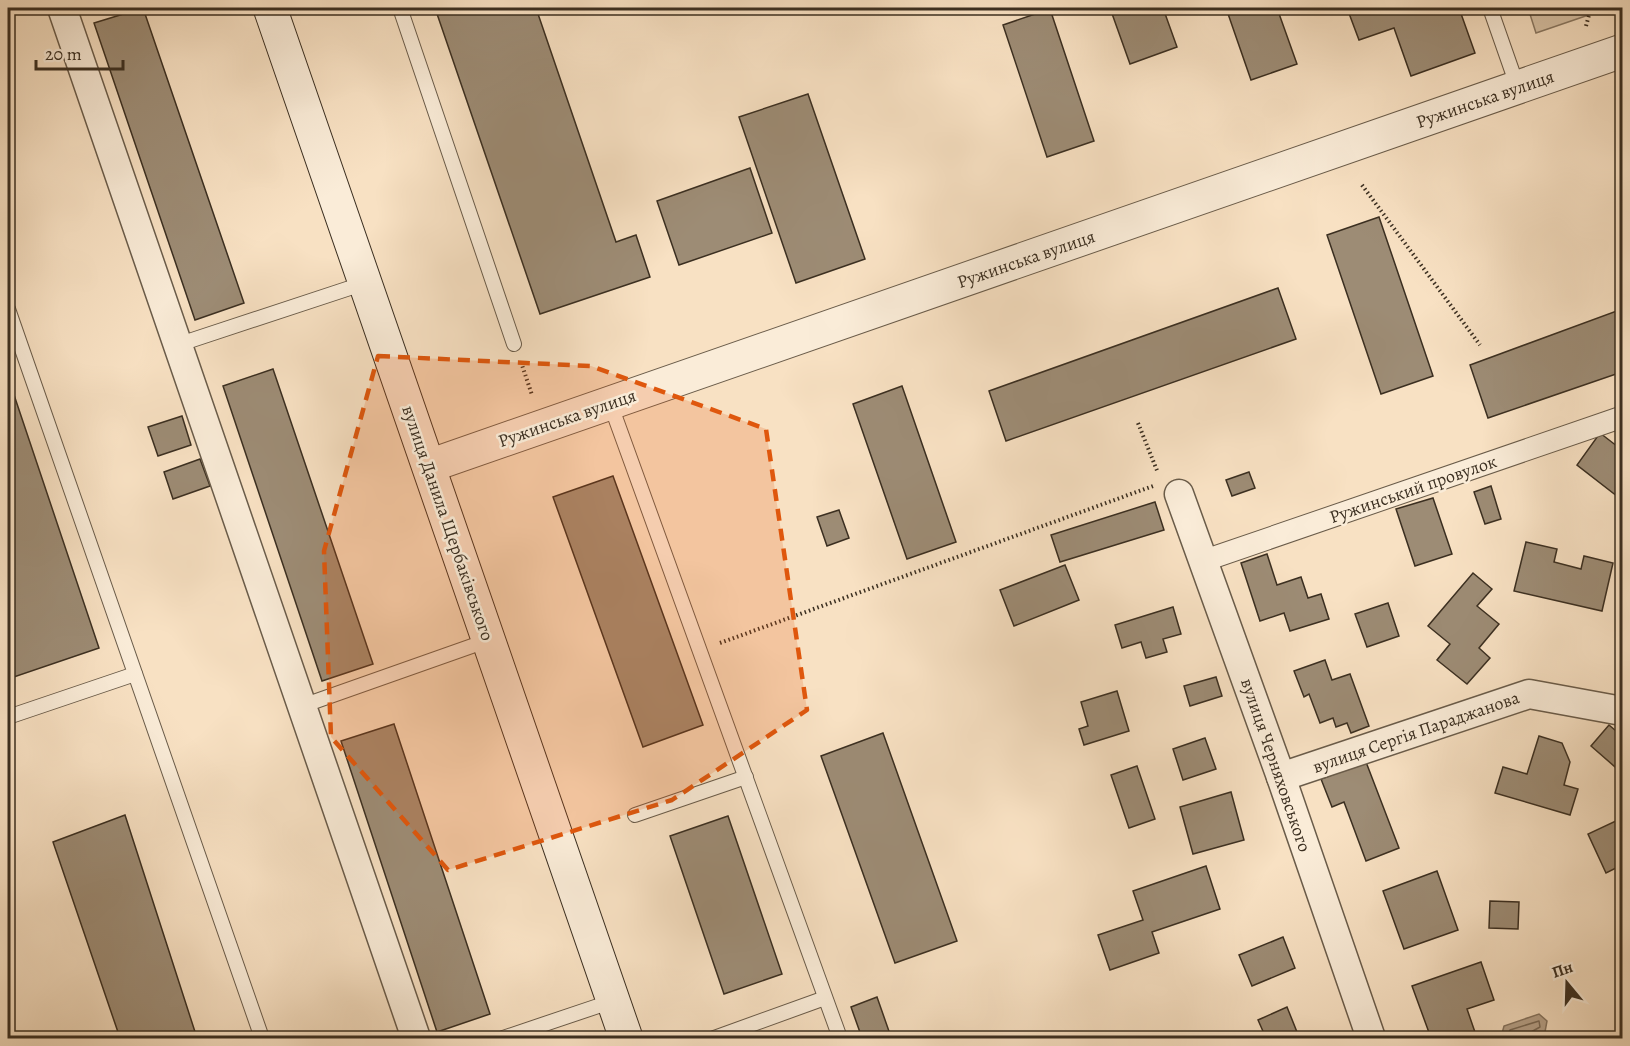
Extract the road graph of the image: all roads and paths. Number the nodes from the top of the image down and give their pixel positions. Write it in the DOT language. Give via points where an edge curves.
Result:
graph roads {
  1 [pos="62,8"];
  2 [pos="270,8"];
  3 [pos="400,8"];
  4 [pos="1490,8"];
  5 [pos="1591,8"];
  6 [pos="1586,26"];
  7 [pos="1623,51"];
  8 [pos="1518,88"];
  9 [pos="1362,185"];
  10 [pos="365,283"];
  11 [pos="8,309"];
  12 [pos="514,344"];
  13 [pos="177,345"];
  14 [pos="1480,345"];
  15 [pos="532,395"];
  16 [pos="610,403"];
  17 [pos="1623,417"];
  18 [pos="1138,423"];
  19 [pos="429,466"];
  20 [pos="1179,494"];
  21 [pos="1203,561"];
  22 [pos="489,640"];
  23 [pos="699,651"];
  24 [pos="135,674"];
  25 [pos="302,706"];
  26 [pos="1623,711"];
  27 [pos="8,717"];
  28 [pos="746,777"];
  29 [pos="1281,777"];
  30 [pos="635,815"];
  31 [pos="825,998"];
  32 [pos="613,1001"];
  33 [pos="262,1038"];
  34 [pos="416,1038"];
  35 [pos="502,1038"];
  36 [pos="626,1038"];
  37 [pos="714,1038"];
  38 [pos="840,1038"];
  39 [pos="1371,1038"];
  1 -- 13 [label="street"];
  2 -- 10 [label="street, вулиця Данила Щербаківського"];
  3 -- 12 [label="lane"];
  4 -- 8 [label="lane"];
  5 -- 6 [label="path"];
  7 -- 8 [label="street, Ружинська вулиця"];
  8 -- 16 [label="street, Ружинська вулиця"];
  9 -- 14 [label="path"];
  10 -- 13 [label="lane"];
  10 -- 19 [label="street, вулиця Данила Щербаківського"];
  11 -- 24 [label="lane"];
  12 -- 15 [label="path"];
  13 -- 25 [label="street"];
  16 -- 19 [label="street, Ружинська вулиця"];
  16 -- 23 [label="lane"];
  17 -- 21 [label="street, Ружинський провулок"];
  18 -- 23 [label="path" via="1162,483"];
  19 -- 22 [label="street, вулиця Данила Щербаківського"];
  20 -- 21 [label="street, вулиця Черняховського"];
  21 -- 29 [label="street, вулиця Черняховського"];
  22 -- 25 [label="lane"];
  22 -- 32 [label="street, вулиця Данила Щербаківського"];
  23 -- 28 [label="lane"];
  24 -- 27 [label="lane"];
  24 -- 33 [label="lane"];
  25 -- 34 [label="street"];
  26 -- 29 [label="street, вулиця Сергія Параджанова" via="1529,694"];
  28 -- 30 [label="lane"];
  28 -- 31 [label="lane"];
  29 -- 39 [label="street, вулиця Черняховського"];
  31 -- 37 [label="lane"];
  31 -- 38 [label="lane"];
  32 -- 35 [label="lane"];
  32 -- 36 [label="street, вулиця Данила Щербаківського"];
}
